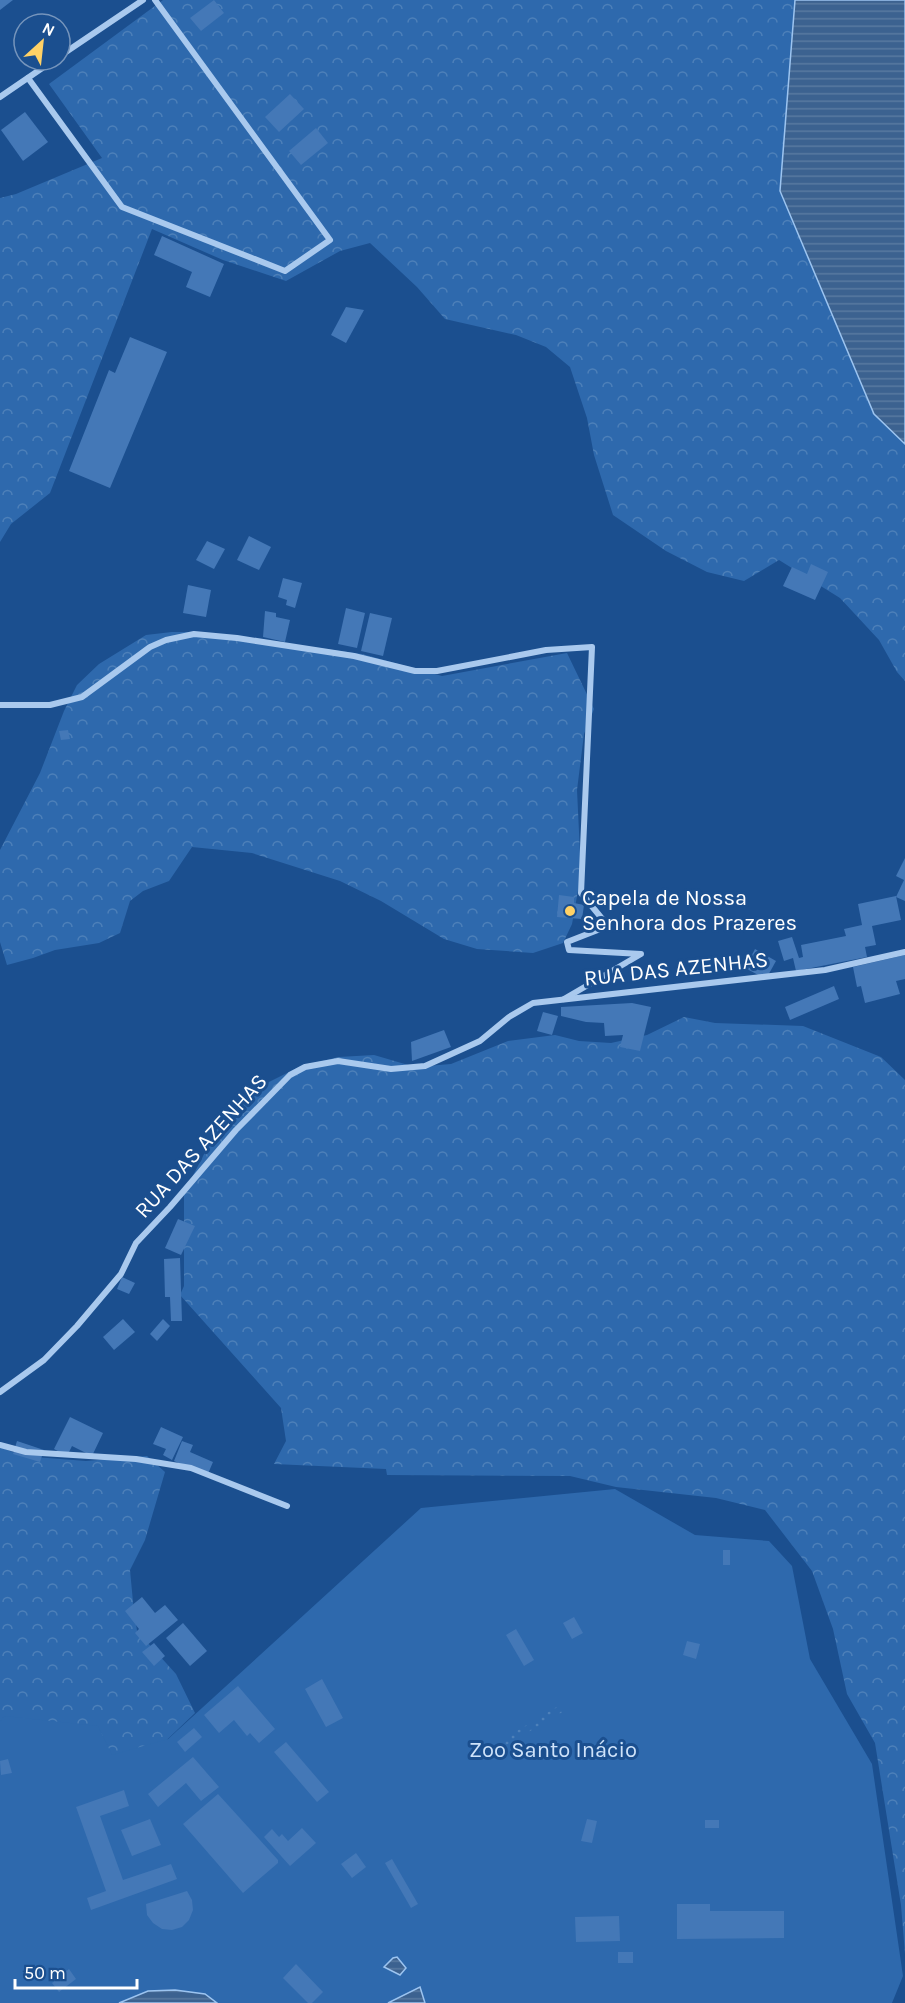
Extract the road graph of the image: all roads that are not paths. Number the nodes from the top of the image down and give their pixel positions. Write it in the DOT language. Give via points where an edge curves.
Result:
graph roads {
  1 [pos="143,0"];
  2 [pos="155,0"];
  3 [pos="72,48"];
  4 [pos="37,72"];
  5 [pos="28,78"];
  6 [pos="0,97"];
  7 [pos="0,705"];
  8 [pos="905,952"];
  9 [pos="564,999"];
  10 [pos="0,1392"];
  11 [pos="0,1445"];
  12 [pos="287,1506"];
  1 -- 3 [label="street"];
  2 -- 5 [label="street" via="330,240 285,271 122,207"];
  4 -- 5 [label="street"];
  5 -- 6 [label="street"];
  7 -- 9 [label="street" via="50,705 82,697 150,647 194,634 354,656 415,671 437,671 546,650 592,647 581,893 608,926 567,942 569,950 641,954"];
  8 -- 9 [label="street, RUA DAS AZENHAS" via="825,970"];
  9 -- 10 [label="street, RUA DAS AZENHAS" via="533,1003 480,1041 425,1066 391,1069 338,1061 305,1067 290,1075 136,1243 121,1274 76,1326 44,1360"];
  11 -- 12 [label="street" via="26,1452 136,1459 191,1468"];
}
